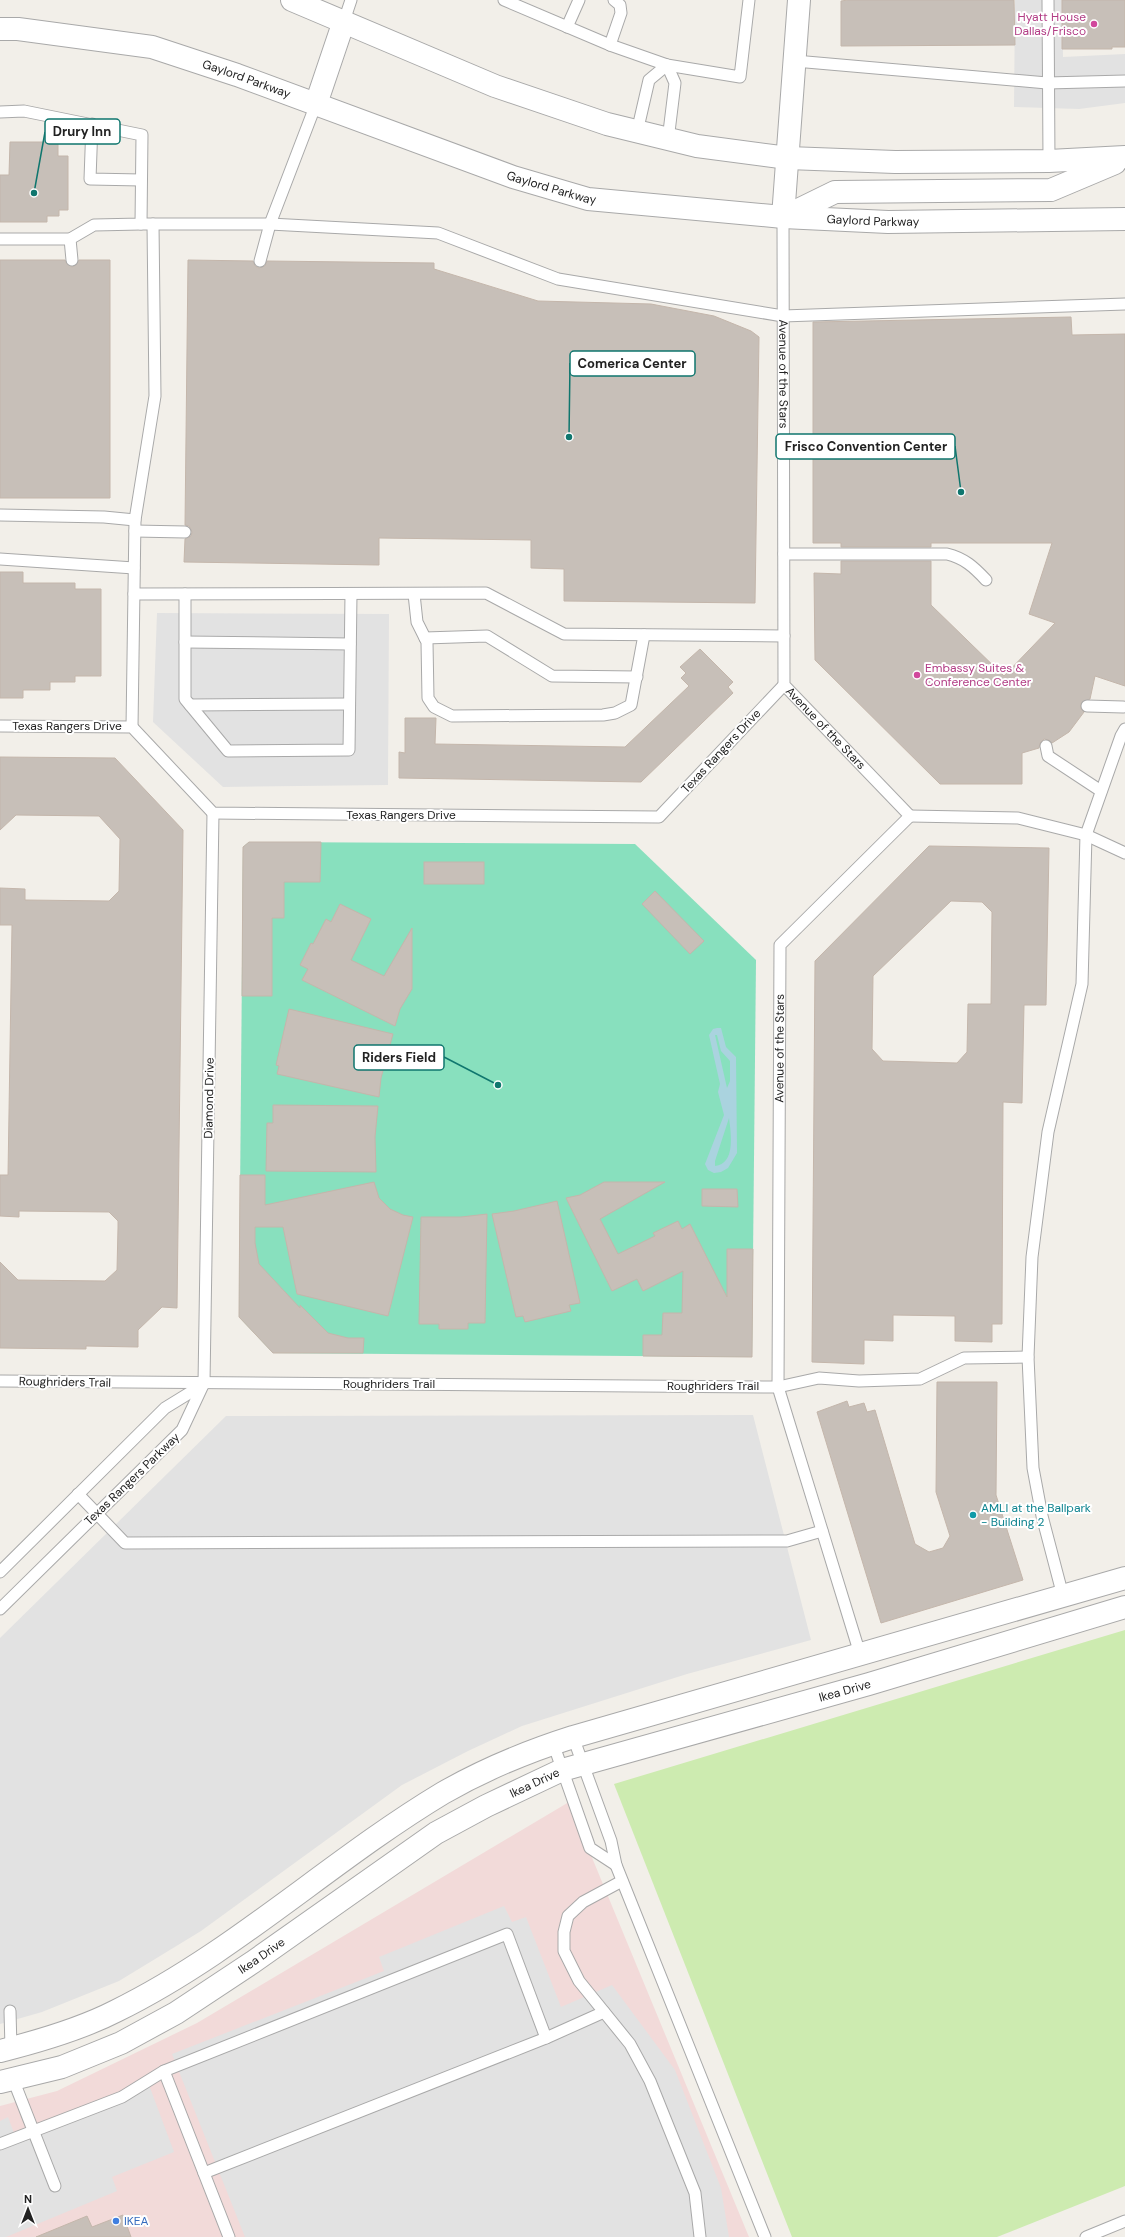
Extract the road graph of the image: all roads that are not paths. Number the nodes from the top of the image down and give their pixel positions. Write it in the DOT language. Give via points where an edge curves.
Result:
graph roads {
  1 [pos="292,0"];
  2 [pos="351,0"];
  3 [pos="504,0"];
  4 [pos="579,0"];
  5 [pos="614,0"];
  6 [pos="749,0"];
  7 [pos="799,0"];
  8 [pos="1048,0"];
  9 [pos="344,21"];
  10 [pos="567,27"];
  11 [pos="0,29"];
  12 [pos="610,45"];
  13 [pos="795,61"];
  14 [pos="667,65"];
  15 [pos="1125,81"];
  16 [pos="1047,83"];
  17 [pos="316,104"];
  18 [pos="0,112"];
  19 [pos="92,124"];
  20 [pos="637,132"];
  21 [pos="668,140"];
  22 [pos="788,158"];
  23 [pos="1125,158"];
  24 [pos="1049,161"];
  25 [pos="141,180"];
  26 [pos="784,217"];
  27 [pos="1125,219"];
  28 [pos="141,224"];
  29 [pos="153,224"];
  30 [pos="270,224"];
  31 [pos="0,239"];
  32 [pos="70,239"];
  33 [pos="72,260"];
  34 [pos="260,261"];
  35 [pos="1125,304"];
  36 [pos="784,316"];
  37 [pos="0,515"];
  38 [pos="135,525"];
  39 [pos="185,532"];
  40 [pos="784,554"];
  41 [pos="0,559"];
  42 [pos="134,568"];
  43 [pos="986,580"];
  44 [pos="134,594"];
  45 [pos="185,594"];
  46 [pos="351,594"];
  47 [pos="414,594"];
  48 [pos="644,635"];
  49 [pos="784,636"];
  50 [pos="425,638"];
  51 [pos="185,642"];
  52 [pos="350,644"];
  53 [pos="636,677"];
  54 [pos="784,685"];
  55 [pos="349,704"];
  56 [pos="190,705"];
  57 [pos="1087,706"];
  58 [pos="1123,707"];
  59 [pos="0,726"];
  60 [pos="132,727"];
  61 [pos="1125,729"];
  62 [pos="1046,746"];
  63 [pos="1101,791"];
  64 [pos="213,813"];
  65 [pos="910,816"];
  66 [pos="1086,835"];
  67 [pos="1125,853"];
  68 [pos="1028,1357"];
  69 [pos="0,1381"];
  70 [pos="204,1383"];
  71 [pos="778,1387"];
  72 [pos="78,1494"];
  73 [pos="97,1514"];
  74 [pos="822,1531"];
  75 [pos="0,1572"];
  76 [pos="1125,1578"];
  77 [pos="1063,1596"];
  78 [pos="1125,1607"];
  79 [pos="0,1609"];
  80 [pos="860,1654"];
  81 [pos="869,1684"];
  82 [pos="573,1736"];
  83 [pos="552,1743"];
  84 [pos="584,1763"];
  85 [pos="562,1770"];
  86 [pos="616,1865"];
  87 [pos="622,1881"];
  88 [pos="10,2011"];
  89 [pos="604,2012"];
  90 [pos="546,2038"];
  91 [pos="6,2050"];
  92 [pos="164,2071"];
  93 [pos="7,2080"];
  94 [pos="34,2131"];
  95 [pos="0,2144"];
  96 [pos="204,2173"];
  97 [pos="55,2186"];
  98 [pos="1125,2221"];
  99 [pos="1103,2234"];
  100 [pos="229,2237"];
  101 [pos="700,2237"];
  102 [pos="765,2237"];
  103 [pos="1086,2237"];
  1 -- 9 [label="street"];
  2 -- 9 [label="lane"];
  3 -- 10 [label="lane"];
  4 -- 10 [label="lane"];
  5 -- 12 [label="lane" via="620,5 621,13"];
  6 -- 14 [label="lane" via="740,77"];
  7 -- 13 [label="street, Avenue of the Stars"];
  8 -- 16 [label="lane"];
  9 -- 17 [label="street"];
  9 -- 20 [label="street" via="496,86"];
  10 -- 12 [label="lane"];
  11 -- 17 [label="street, Gaylord Parkway" via="18,29 152,47"];
  12 -- 14 [label="lane"];
  13 -- 16 [label="lane"];
  13 -- 22 [label="street, Avenue of the Stars"];
  14 -- 20 [label="lane" via="649,80"];
  14 -- 21 [label="lane" via="675,83"];
  15 -- 16 [label="lane"];
  16 -- 24 [label="lane"];
  17 -- 26 [label="street, Gaylord Parkway" via="513,177 588,199"];
  17 -- 30 [label="lane"];
  18 -- 19 [label="lane" via="24,111"];
  19 -- 25 [label="lane" via="142,135"];
  19 -- 25 [label="lane" via="90,178"];
  20 -- 21 [label="street"];
  21 -- 22 [label="street" via="740,154"];
  22 -- 24 [label="street" via="895,162"];
  22 -- 26 [label="street, Avenue of the Stars"];
  23 -- 24 [label="street"];
  23 -- 26 [label="street" via="1052,190 835,192"];
  25 -- 28 [label="lane"];
  26 -- 27 [label="street, Gaylord Parkway" via="888,222"];
  26 -- 36 [label="lane, Avenue of the Stars"];
  28 -- 29 [label="lane"];
  28 -- 32 [label="lane" via="94,225"];
  29 -- 30 [label="lane"];
  29 -- 38 [label="lane" via="155,396"];
  30 -- 34 [label="lane"];
  30 -- 36 [label="lane" via="438,233 558,279"];
  31 -- 32 [label="lane"];
  32 -- 33 [label="lane"];
  35 -- 36 [label="lane"];
  36 -- 40 [label="lane, Avenue of the Stars"];
  37 -- 38 [label="lane" via="104,517"];
  38 -- 39 [label="lane"];
  38 -- 42 [label="lane"];
  40 -- 43 [label="lane" via="947,554 960,557 975,567"];
  40 -- 49 [label="lane, Avenue of the Stars"];
  41 -- 42 [label="lane"];
  42 -- 44 [label="lane"];
  44 -- 45 [label="lane"];
  44 -- 60 [label="lane"];
  45 -- 46 [label="lane"];
  45 -- 51 [label="lane"];
  46 -- 47 [label="lane"];
  46 -- 52 [label="lane"];
  47 -- 48 [label="lane" via="486,593 564,634"];
  47 -- 50 [label="lane" via="417,622"];
  48 -- 49 [label="lane"];
  48 -- 53 [label="lane"];
  49 -- 54 [label="lane, Avenue of the Stars"];
  50 -- 53 [label="lane" via="487,636 552,676"];
  50 -- 53 [label="lane" via="428,698 434,707 452,716 615,713 631,705"];
  51 -- 52 [label="lane"];
  51 -- 56 [label="lane" via="185,699"];
  52 -- 55 [label="lane"];
  54 -- 64 [label="lane, Texas Rangers Drive" via="659,817"];
  54 -- 65 [label="lane, Avenue of the Stars"];
  55 -- 56 [label="lane"];
  55 -- 56 [label="lane" via="348,750 228,751"];
  57 -- 58 [label="lane"];
  59 -- 60 [label="lane, Texas Rangers Drive"];
  60 -- 64 [label="lane, Texas Rangers Drive"];
  61 -- 63 [label="lane"];
  62 -- 63 [label="lane" via="1048,756"];
  63 -- 66 [label="lane"];
  64 -- 70 [label="lane, Diamond Drive"];
  65 -- 66 [label="lane" via="1018,818"];
  65 -- 71 [label="lane, Avenue of the Stars" via="780,945"];
  66 -- 67 [label="lane"];
  66 -- 68 [label="lane" via="1082,984 1048,1132 1032,1257"];
  68 -- 71 [label="lane, Roughriders Trail" via="964,1358 920,1379 859,1381 820,1378"];
  68 -- 77 [label="lane" via="1033,1468 1042,1516"];
  69 -- 70 [label="lane, Roughriders Trail"];
  70 -- 71 [label="lane, Roughriders Trail"];
  70 -- 72 [label="lane" via="165,1408"];
  70 -- 73 [label="lane, Texas Rangers Parkway" via="182,1430"];
  71 -- 74 [label="lane, Avenue of the Stars"];
  72 -- 73 [label="lane"];
  72 -- 75 [label="lane"];
  73 -- 74 [label="lane" via="125,1543 787,1542"];
  73 -- 79 [label="lane, Texas Rangers Parkway"];
  74 -- 80 [label="lane, Avenue of the Stars"];
  76 -- 77 [label="street"];
  77 -- 80 [label="street"];
  78 -- 81 [label="street, Ikea Drive"];
  80 -- 81 [label="street"];
  80 -- 82 [label="street"];
  81 -- 84 [label="street, Ikea Drive"];
  82 -- 83 [label="street"];
  82 -- 84 [label="lane"];
  83 -- 85 [label="lane"];
  83 -- 91 [label="street" via="444,1793 379,1834 220,1950 166,1984 114,2012"];
  84 -- 85 [label="street, Ikea Drive"];
  84 -- 86 [label="lane" via="611,1841"];
  85 -- 86 [label="lane" via="590,1848"];
  85 -- 93 [label="street, Ikea Drive" via="436,1833 176,2013 114,2045 62,2066"];
  86 -- 87 [label="lane"];
  87 -- 89 [label="lane" via="583,1902 568,1916 564,1932 564,1950 579,1981"];
  87 -- 102 [label="lane"];
  88 -- 91 [label="lane"];
  89 -- 90 [label="lane"];
  89 -- 101 [label="lane" via="630,2044 650,2081 695,2193"];
  90 -- 92 [label="lane" via="507,1934"];
  90 -- 96 [label="lane"];
  91 -- 93 [label="street"];
  92 -- 94 [label="lane" via="122,2097"];
  92 -- 96 [label="lane"];
  93 -- 94 [label="lane"];
  94 -- 95 [label="lane"];
  94 -- 97 [label="lane"];
  96 -- 100 [label="lane"];
  98 -- 99 [label="lane"];
  99 -- 103 [label="lane"];
}
